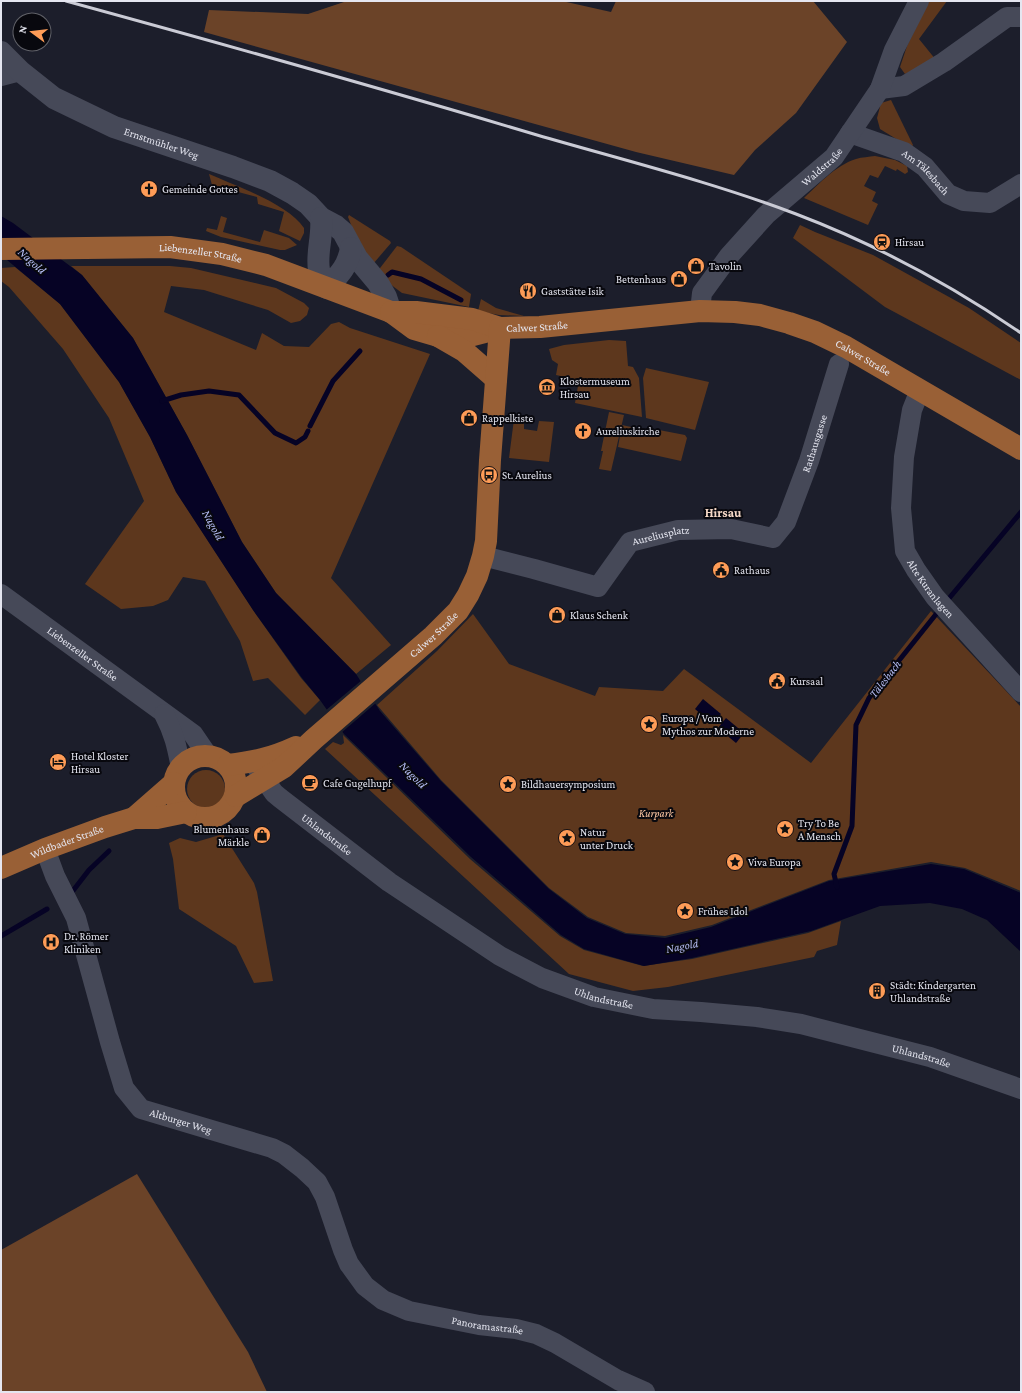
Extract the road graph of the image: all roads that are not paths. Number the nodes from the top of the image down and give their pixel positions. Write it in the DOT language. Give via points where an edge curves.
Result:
graph roads {
  1 [pos="919,1"];
  2 [pos="1021,17"];
  3 [pos="1,52"];
  4 [pos="10,74"];
  5 [pos="880,90"];
  6 [pos="850,133"];
  7 [pos="1021,184"];
  8 [pos="321,218"];
  9 [pos="351,248"];
  10 [pos="1,250"];
  11 [pos="327,288"];
  12 [pos="700,311"];
  13 [pos="391,312"];
  14 [pos="500,328"];
  15 [pos="438,336"];
  16 [pos="839,364"];
  17 [pos="496,379"];
  18 [pos="920,390"];
  19 [pos="1021,449"];
  20 [pos="786,522"];
  21 [pos="483,556"];
  22 [pos="1,594"];
  23 [pos="1021,692"];
  24 [pos="164,714"];
  25 [pos="208,756"];
  26 [pos="228,765"];
  27 [pos="258,771"];
  28 [pos="178,775"];
  29 [pos="236,796"];
  30 [pos="186,812"];
  31 [pos="134,818"];
  32 [pos="45,849"];
  33 [pos="1,868"];
  34 [pos="1021,1089"];
  35 [pos="343,1250"];
  36 [pos="644,1392"];
  1 -- 5 [label="street, Waldstraße" via="894,50"];
  2 -- 5 [label="street" via="1007,17 944,62 904,86"];
  3 -- 4 [label="main road, Ernstmühler Weg"];
  4 -- 8 [label="main road, Ernstmühler Weg" via="114,127 270,181 308,204"];
  5 -- 6 [label="street, Waldstraße"];
  6 -- 7 [label="street, Am Tälesbach" via="904,152 925,168 948,194 964,201 990,203"];
  6 -- 12 [label="street, Waldstraße" via="834,157 766,215 728,256 702,293"];
  8 -- 9 [label="main road, Ernstmühler Weg" via="343,232"];
  8 -- 11 [label="main road" via="319,272"];
  9 -- 11 [label="main road" via="343,270"];
  9 -- 13 [label="main road, Ernstmühler Weg" via="378,283"];
  10 -- 11 [label="main road, Liebenzeller Straße" via="170,247 206,251 266,265"];
  11 -- 13 [label="main road, Liebenzeller Straße"];
  12 -- 14 [label="main road, Calwer Straße" via="540,327"];
  12 -- 18 [label="main road, Calwer Straße" via="760,315 815,332"];
  13 -- 14 [label="main road, Liebenzeller Straße" via="416,312 472,319"];
  13 -- 15 [label="main road, Liebenzeller Straße" via="414,329"];
  14 -- 15 [label="main road, Liebenzeller Straße" via="469,336"];
  14 -- 17 [label="main road, Calwer Straße"];
  15 -- 17 [label="main road" via="464,351"];
  16 -- 20 [label="street, Rathausgasse" via="809,461"];
  17 -- 21 [label="main road, Calwer Straße"];
  18 -- 19 [label="main road, Calwer Straße"];
  18 -- 23 [label="street, Alte Kuranlagen" via="912,410 904,457 901,508 905,551 935,597"];
  20 -- 21 [label="street, Aureliusplatz" via="773,538 731,529 678,530 630,542 598,588"];
  21 -- 27 [label="main road, Calwer Straße" via="477,576 458,611 426,642 314,739 277,756"];
  22 -- 24 [label="street, Liebenzeller Straße"];
  24 -- 25 [label="street, Liebenzeller Straße" via="193,734"];
  24 -- 28 [label="street" via="176,742"];
  25 -- 26 [label="main road" via="222,760"];
  25 -- 28 [label="main road" via="193,758"];
  26 -- 27 [label="main road, Calwer Straße"];
  26 -- 29 [label="main road" via="236,780"];
  27 -- 29 [label="main road, Calwer Straße"];
  27 -- 34 [label="street, Uhlandstraße" via="274,793 390,882 500,956 542,978 594,996 653,1009 757,1017 801,1024 930,1057"];
  28 -- 30 [label="main road" via="174,791 176,799"];
  28 -- 31 [label="main road, Wildbader Straße" via="151,805"];
  29 -- 30 [label="main road" via="232,804 219,816 202,819"];
  30 -- 31 [label="main road, Wildbader Straße" via="157,818"];
  31 -- 32 [label="main road, Wildbader Straße"];
  32 -- 33 [label="main road, Wildbader Straße"];
  32 -- 35 [label="street, Altburger Weg" via="76,918 124,1088 141,1109 272,1148 284,1154 317,1182"];
  35 -- 36 [label="street, Panoramastraße" via="349,1264 366,1286 383,1300 409,1312 536,1334"];
}
